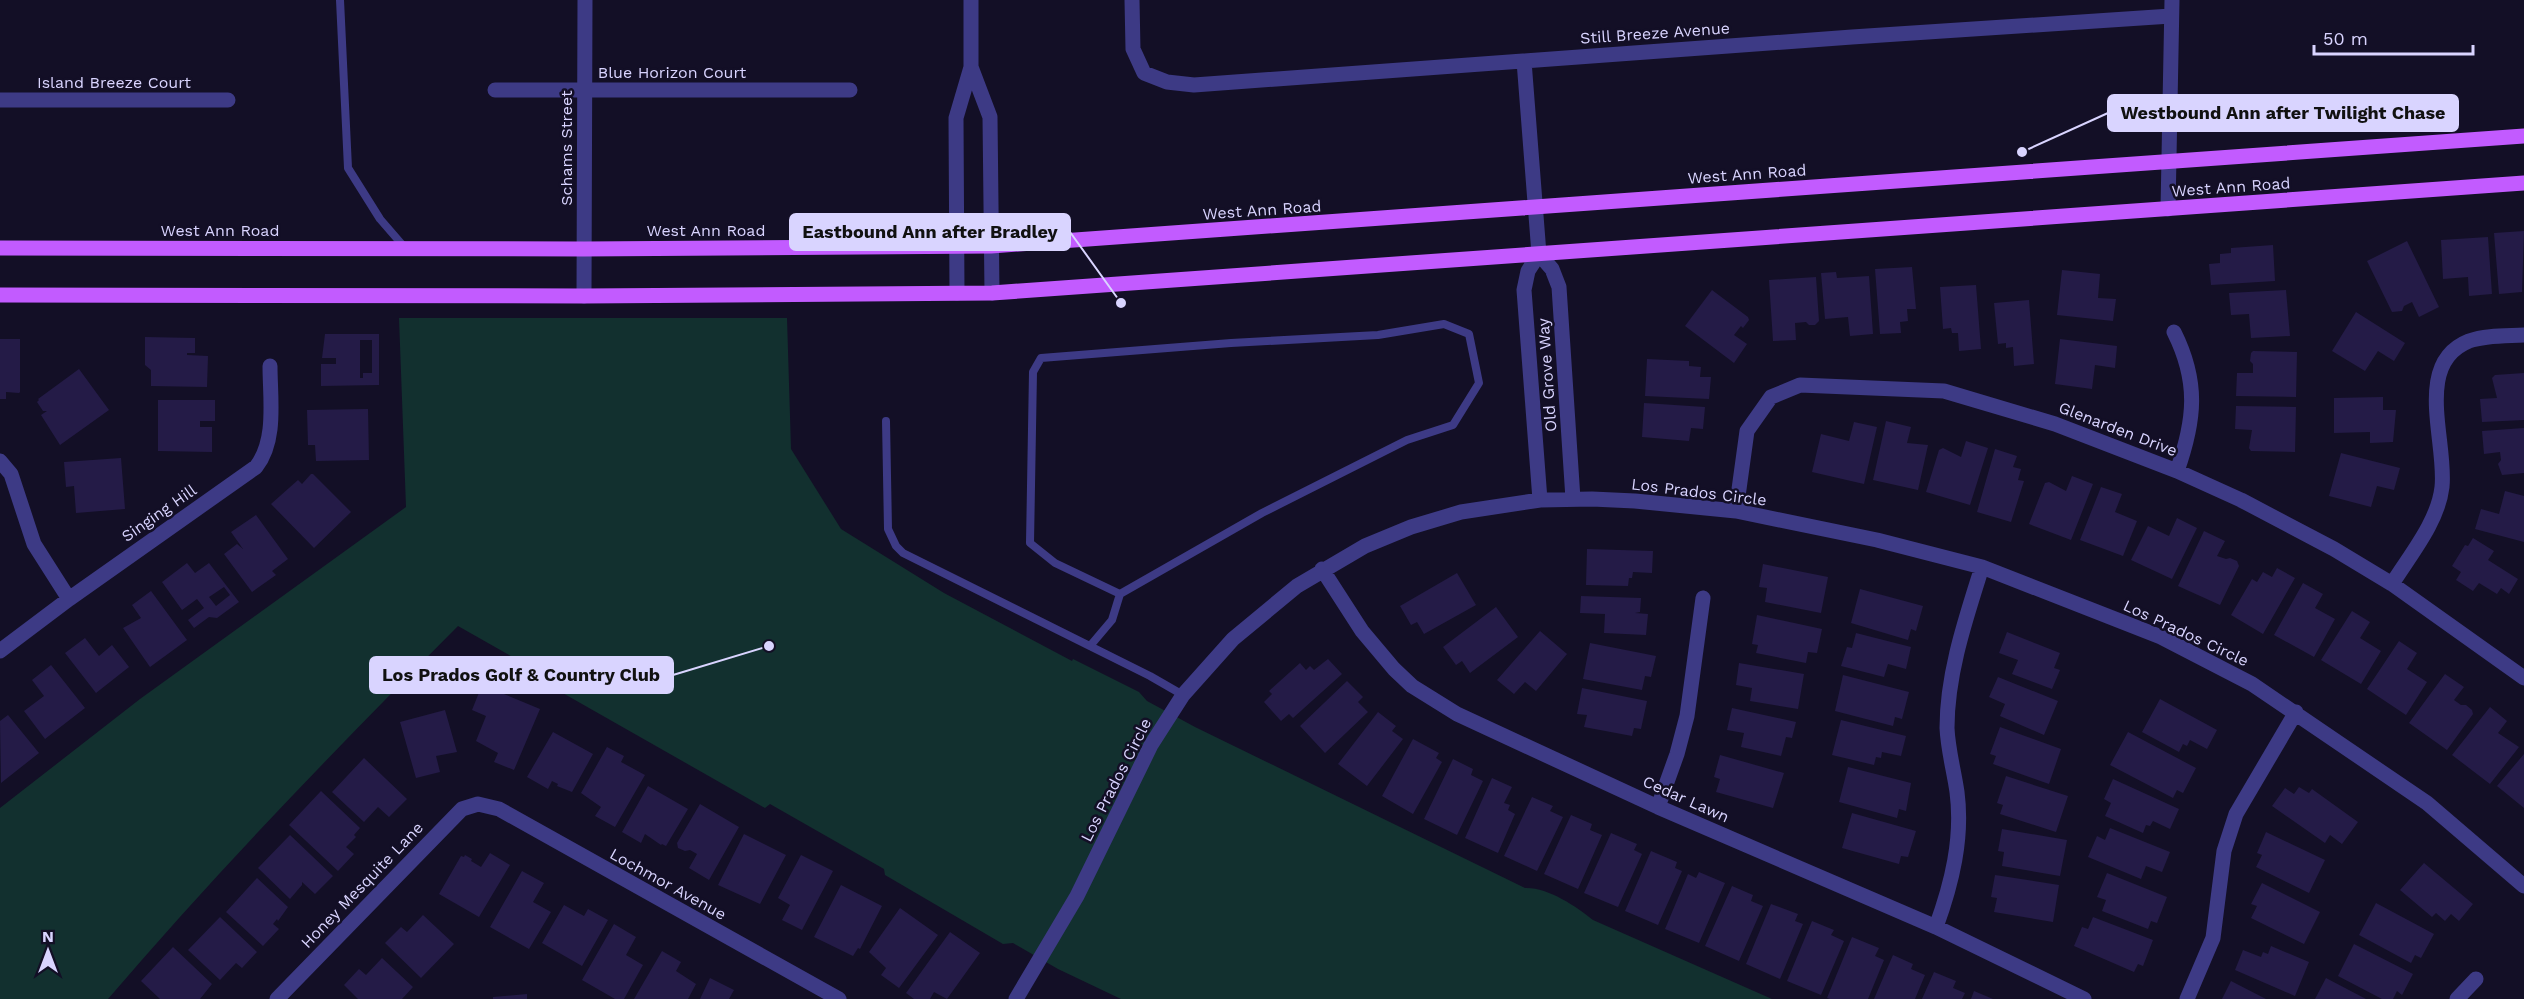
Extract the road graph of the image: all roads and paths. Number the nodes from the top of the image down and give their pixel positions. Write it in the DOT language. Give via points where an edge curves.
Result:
graph roads {
  1 [pos="340,0"];
  2 [pos="585,0"];
  3 [pos="971,0"];
  4 [pos="1132,0"];
  5 [pos="2172,0"];
  6 [pos="2171,16"];
  7 [pos="1524,61"];
  8 [pos="971,67"];
  9 [pos="495,90"];
  10 [pos="585,90"];
  11 [pos="850,90"];
  12 [pos="0,100"];
  13 [pos="228,100"];
  14 [pos="2524,136"];
  15 [pos="2168,161"];
  16 [pos="2524,183"];
  17 [pos="1535,207"];
  18 [pos="2168,209"];
  19 [pos="990,246"];
  20 [pos="956,247"];
  21 [pos="0,248"];
  22 [pos="406,249"];
  23 [pos="584,249"];
  24 [pos="1539,254"];
  25 [pos="957,293"];
  26 [pos="992,293"];
  27 [pos="0,295"];
  28 [pos="584,296"];
  29 [pos="2174,332"];
  30 [pos="2524,335"];
  31 [pos="270,366"];
  32 [pos="885,421"];
  33 [pos="0,461"];
  34 [pos="2177,471"];
  35 [pos="1573,499"];
  36 [pos="1540,500"];
  37 [pos="1736,511"];
  38 [pos="1982,567"];
  39 [pos="1322,569"];
  40 [pos="2392,584"];
  41 [pos="1120,594"];
  42 [pos="1703,598"];
  43 [pos="69,599"];
  44 [pos="1090,646"];
  45 [pos="0,651"];
  46 [pos="2524,678"];
  47 [pos="1183,695"];
  48 [pos="2296,712"];
  49 [pos="478,804"];
  50 [pos="1658,807"];
  51 [pos="2524,886"];
  52 [pos="1936,927"];
  53 [pos="2476,979"];
  54 [pos="830,997"];
  55 [pos="277,999"];
  56 [pos="1016,999"];
  57 [pos="2084,999"];
  58 [pos="2187,999"];
  59 [pos="2457,999"];
  1 -- 22 [label="lane" via="348,168 380,219"];
  2 -- 10 [label="street, Schams Street"];
  3 -- 8 [label="street"];
  4 -- 7 [label="street, Still Breeze Avenue" via="1133,49 1144,73 1167,82 1194,85"];
  5 -- 6 [label="street"];
  6 -- 7 [label="street, Still Breeze Avenue"];
  6 -- 15 [label="street"];
  7 -- 17 [label="street, Old Grove Way"];
  8 -- 19 [label="street" via="990,117"];
  8 -- 20 [label="street" via="956,118"];
  9 -- 10 [label="street, Blue Horizon Court"];
  10 -- 11 [label="street, Blue Horizon Court"];
  10 -- 23 [label="street, Schams Street"];
  12 -- 13 [label="street, Island Breeze Court"];
  14 -- 15 [label="main road, West Ann Road"];
  15 -- 17 [label="main road, West Ann Road"];
  15 -- 18 [label="street"];
  16 -- 18 [label="main road, West Ann Road"];
  17 -- 19 [label="main road, West Ann Road"];
  17 -- 24 [label="street, Old Grove Way"];
  18 -- 24 [label="main road, West Ann Road"];
  19 -- 20 [label="main road, West Ann Road"];
  19 -- 26 [label="street"];
  20 -- 23 [label="main road, West Ann Road"];
  20 -- 25 [label="street"];
  21 -- 22 [label="main road, West Ann Road"];
  22 -- 23 [label="main road, West Ann Road"];
  23 -- 28 [label="street, Schams Street"];
  24 -- 26 [label="main road, West Ann Road"];
  24 -- 35 [label="street, Old Grove Way" via="1552,269 1559,287"];
  24 -- 36 [label="street, Old Grove Way" via="1528,271 1524,290"];
  25 -- 26 [label="main road, West Ann Road"];
  25 -- 28 [label="main road, West Ann Road"];
  27 -- 28 [label="main road, West Ann Road"];
  29 -- 34 [label="street" via="2187,362 2192,391 2189,431"];
  30 -- 40 [label="street" via="2470,341 2453,351 2442,364 2437,381 2443,474 2440,500"];
  31 -- 43 [label="street, Singing Hill" via="269,443 256,467"];
  32 -- 44 [label="lane" via="888,529 896,546 911,558"];
  33 -- 43 [label="street" via="11,474 34,544"];
  34 -- 37 [label="street, Glenarden Drive" via="2055,424 1944,391 1800,385 1771,397 1747,431"];
  34 -- 40 [label="street, Glenarden Drive" via="2274,517"];
  35 -- 36 [label="street, Los Prados Circle"];
  35 -- 37 [label="street, Los Prados Circle"];
  36 -- 39 [label="street, Los Prados Circle" via="1436,519 1380,540"];
  37 -- 38 [label="street, Los Prados Circle" via="1877,540"];
  38 -- 48 [label="street, Los Prados Circle" via="2161,637 2252,684"];
  38 -- 52 [label="street" via="1956,648 1947,727 1959,832"];
  39 -- 47 [label="street, Los Prados Circle" via="1253,620"];
  39 -- 50 [label="street, Cedar Lawn" via="1376,650 1412,686 1457,714"];
  40 -- 46 [label="street, Glenarden Drive"];
  41 -- 41 [label="lane" via="1262,513 1407,441 1453,425 1479,383 1469,334 1444,324 1378,335 1041,358 1033,372 1030,543 1055,563"];
  41 -- 44 [label="lane" via="1112,620"];
  42 -- 50 [label="street" via="1687,716"];
  43 -- 45 [label="street, Singing Hill"];
  44 -- 47 [label="lane"];
  47 -- 56 [label="street, Los Prados Circle" via="1147,752 1082,886"];
  48 -- 51 [label="street, Los Prados Circle" via="2427,802"];
  48 -- 58 [label="street" via="2236,814 2224,851 2213,938"];
  49 -- 54 [label="street, Lochmor Avenue" via="499,808"];
  49 -- 55 [label="street, Honey Mesquite Lane" via="462,809"];
  50 -- 52 [label="street, Cedar Lawn"];
  52 -- 57 [label="street, Cedar Lawn"];
  53 -- 59 [label="street"];
}
